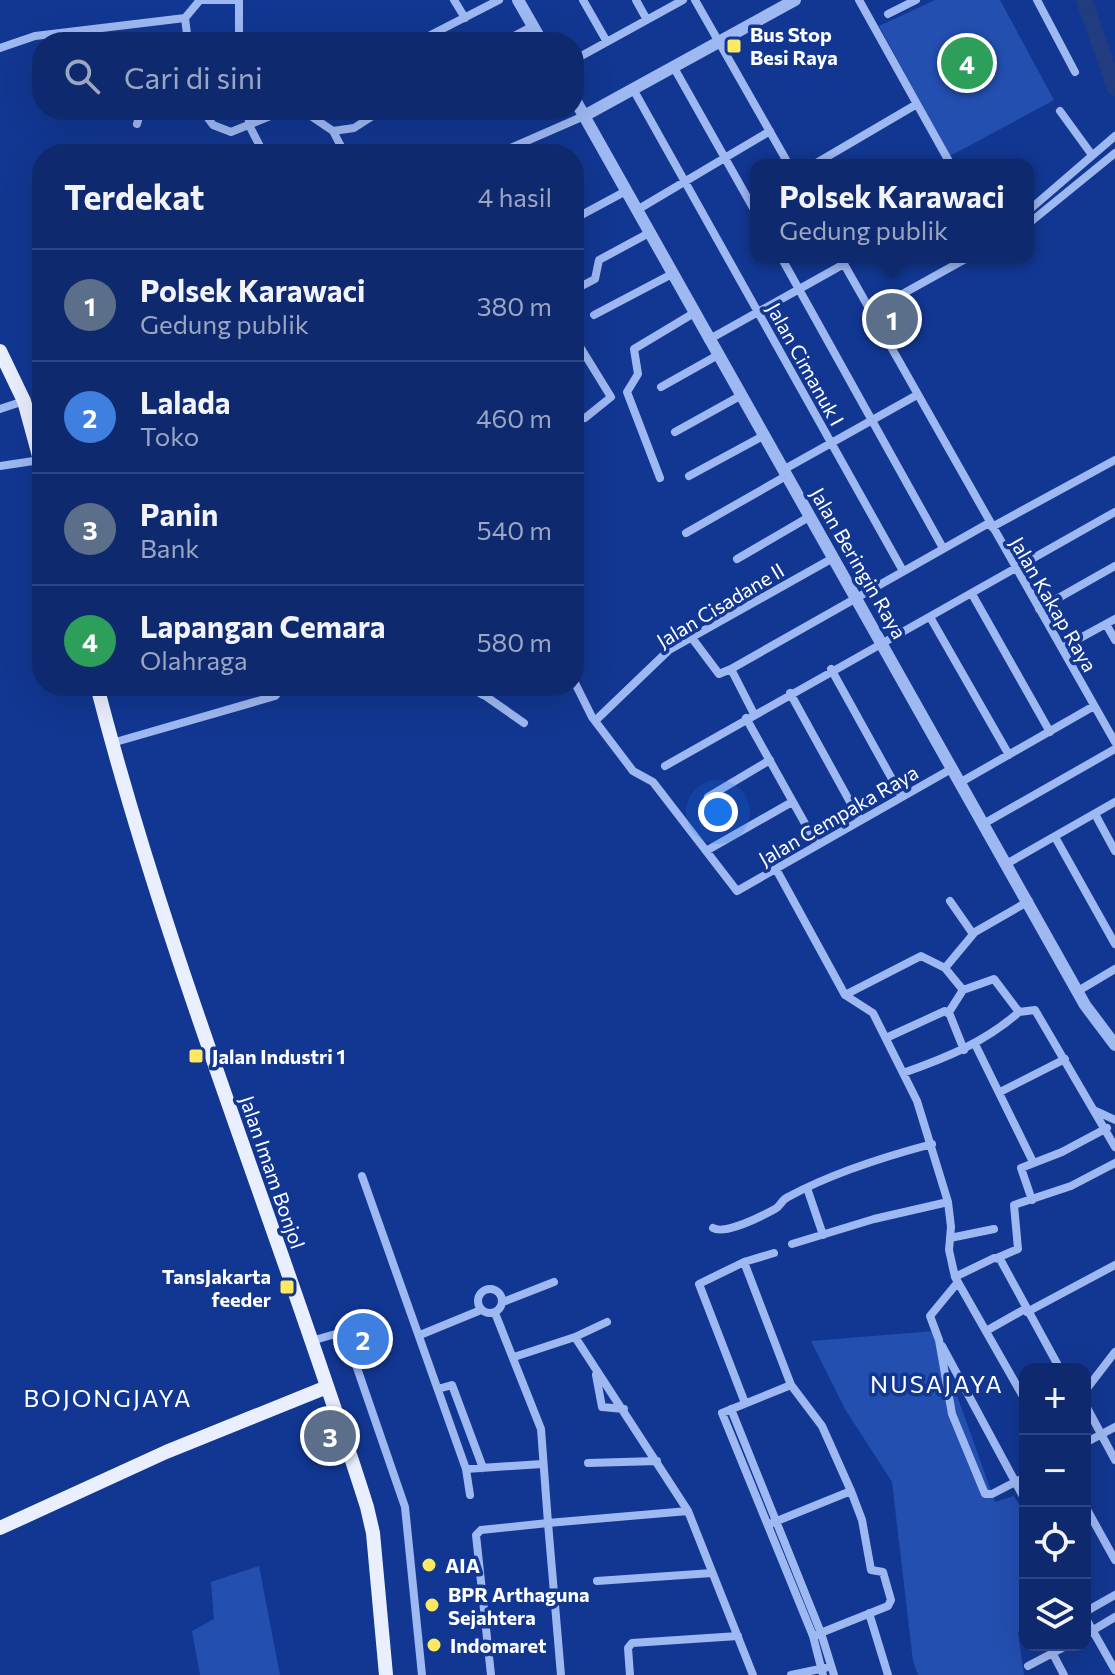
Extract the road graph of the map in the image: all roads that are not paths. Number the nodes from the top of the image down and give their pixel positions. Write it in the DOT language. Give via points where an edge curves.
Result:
graph roads {
  1 [pos="200,0"];
  2 [pos="239,0"];
  3 [pos="454,0"];
  4 [pos="499,0"];
  5 [pos="518,0"];
  6 [pos="583,0"];
  7 [pos="636,0"];
  8 [pos="683,0"];
  9 [pos="695,0"];
  10 [pos="795,0"];
  11 [pos="859,0"];
  12 [pos="916,0"];
  13 [pos="1037,0"];
  14 [pos="888,14"];
  15 [pos="185,18"];
  16 [pos="465,18"];
  17 [pos="647,20"];
  18 [pos="533,26"];
  19 [pos="68,32"];
  20 [pos="187,32"];
  21 [pos="239,32"];
  22 [pos="437,32"];
  23 [pos="522,32"];
  24 [pos="536,32"];
  25 [pos="32,37"];
  26 [pos="720,41"];
  27 [pos="607,42"];
  28 [pos="0,48"];
  29 [pos="584,55"];
  30 [pos="673,66"];
  31 [pos="1075,72"];
  32 [pos="633,89"];
  33 [pos="917,104"];
  34 [pos="1060,111"];
  35 [pos="584,116"];
  36 [pos="138,120"];
  37 [pos="211,120"];
  38 [pos="249,120"];
  39 [pos="264,120"];
  40 [pos="317,120"];
  41 [pos="366,120"];
  42 [pos="575,120"];
  43 [pos="137,124"];
  44 [pos="250,127"];
  45 [pos="333,131"];
  46 [pos="770,131"];
  47 [pos="1114,139"];
  48 [pos="259,144"];
  49 [pos="340,144"];
  50 [pos="520,144"];
  51 [pos="1115,153"];
  52 [pos="1092,155"];
  53 [pos="726,159"];
  54 [pos="786,159"];
  55 [pos="823,159"];
  56 [pos="948,159"];
  57 [pos="685,182"];
  58 [pos="626,191"];
  59 [pos="750,202"];
  60 [pos="1034,206"];
  61 [pos="637,210"];
  62 [pos="584,214"];
  63 [pos="1034,219"];
  64 [pos="649,233"];
  65 [pos="784,263"];
  66 [pos="838,263"];
  67 [pos="844,263"];
  68 [pos="958,263"];
  69 [pos="672,274"];
  70 [pos="584,286"];
  71 [pos="799,289"];
  72 [pos="759,312"];
  73 [pos="870,312"];
  74 [pos="694,313"];
  75 [pos="594,315"];
  76 [pos="708,340"];
  77 [pos="0,351"];
  78 [pos="584,353"];
  79 [pos="718,355"];
  80 [pos="661,387"];
  81 [pos="917,395"];
  82 [pos="740,396"];
  83 [pos="24,401"];
  84 [pos="0,409"];
  85 [pos="585,418"];
  86 [pos="873,420"];
  87 [pos="32,431"];
  88 [pos="675,432"];
  89 [pos="763,436"];
  90 [pos="832,443"];
  91 [pos="1115,460"];
  92 [pos="32,464"];
  93 [pos="0,466"];
  94 [pos="784,473"];
  95 [pos="689,476"];
  96 [pos="660,478"];
  97 [pos="1115,512"];
  98 [pos="809,517"];
  99 [pos="990,525"];
  100 [pos="686,533"];
  101 [pos="943,548"];
  102 [pos="833,558"];
  103 [pos="737,559"];
  104 [pos="1115,566"];
  105 [pos="1016,569"];
  106 [pos="903,571"];
  107 [pos="972,594"];
  108 [pos="856,597"];
  109 [pos="1039,609"];
  110 [pos="930,617"];
  111 [pos="1111,622"];
  112 [pos="692,638"];
  113 [pos="1115,640"];
  114 [pos="882,642"];
  115 [pos="1062,648"];
  116 [pos="731,669"];
  117 [pos="831,669"];
  118 [pos="790,693"];
  119 [pos="100,696"];
  120 [pos="275,696"];
  121 [pos="485,696"];
  122 [pos="582,696"];
  123 [pos="1094,706"];
  124 [pos="750,716"];
  125 [pos="595,721"];
  126 [pos="524,723"];
  127 [pos="1050,732"];
  128 [pos="1115,742"];
  129 [pos="112,743"];
  130 [pos="1115,749"];
  131 [pos="1009,755"];
  132 [pos="770,760"];
  133 [pos="665,766"];
  134 [pos="953,768"];
  135 [pos="961,782"];
  136 [pos="708,797"];
  137 [pos="902,797"];
  138 [pos="792,802"];
  139 [pos="1115,802"];
  140 [pos="1095,814"];
  141 [pos="860,820"];
  142 [pos="985,823"];
  143 [pos="1055,837"];
  144 [pos="817,845"];
  145 [pos="706,851"];
  146 [pos="1115,851"];
  147 [pos="1008,863"];
  148 [pos="776,869"];
  149 [pos="950,901"];
  150 [pos="1029,901"];
  151 [pos="973,934"];
  152 [pos="1115,944"];
  153 [pos="945,968"];
  154 [pos="1115,969"];
  155 [pos="963,990"];
  156 [pos="1078,991"];
  157 [pos="845,995"];
  158 [pos="949,1012"];
  159 [pos="1019,1012"];
  160 [pos="886,1038"];
  161 [pos="975,1044"];
  162 [pos="1115,1045"];
  163 [pos="964,1050"];
  164 [pos="1065,1059"];
  165 [pos="903,1073"];
  166 [pos="1000,1092"];
  167 [pos="1096,1111"];
  168 [pos="1115,1120"];
  169 [pos="1107,1128"];
  170 [pos="932,1144"];
  171 [pos="1115,1147"];
  172 [pos="1033,1162"];
  173 [pos="1115,1163"];
  174 [pos="362,1176"];
  175 [pos="807,1188"];
  176 [pos="1032,1200"];
  177 [pos="948,1202"];
  178 [pos="713,1228"];
  179 [pos="994,1229"];
  180 [pos="823,1235"];
  181 [pos="950,1238"];
  182 [pos="792,1244"];
  183 [pos="774,1253"];
  184 [pos="997,1258"];
  185 [pos="744,1262"];
  186 [pos="1115,1265"];
  187 [pos="956,1279"];
  188 [pos="554,1282"];
  189 [pos="503,1302"];
  190 [pos="481,1310"];
  191 [pos="1026,1310"];
  192 [pos="495,1313"];
  193 [pos="607,1322"];
  194 [pos="986,1331"];
  195 [pos="420,1335"];
  196 [pos="575,1337"];
  197 [pos="939,1340"];
  198 [pos="311,1341"];
  199 [pos="1114,1355"];
  200 [pos="514,1357"];
  201 [pos="1057,1363"];
  202 [pos="595,1371"];
  203 [pos="1091,1384"];
  204 [pos="791,1385"];
  205 [pos="327,1387"];
  206 [pos="438,1389"];
  207 [pos="1019,1389"];
  208 [pos="745,1403"];
  209 [pos="624,1409"];
  210 [pos="1091,1416"];
  211 [pos="1115,1427"];
  212 [pos="1101,1435"];
  213 [pos="1091,1440"];
  214 [pos="1115,1460"];
  215 [pos="657,1461"];
  216 [pos="588,1463"];
  217 [pos="542,1464"];
  218 [pos="483,1468"];
  219 [pos="466,1469"];
  220 [pos="1019,1480"];
  221 [pos="1015,1482"];
  222 [pos="1019,1489"];
  223 [pos="851,1491"];
  224 [pos="470,1495"];
  225 [pos="1086,1507"];
  226 [pos="688,1511"];
  227 [pos="548,1523"];
  228 [pos="772,1524"];
  229 [pos="0,1528"];
  230 [pos="1115,1560"];
  231 [pos="712,1573"];
  232 [pos="597,1581"];
  233 [pos="1115,1595"];
  234 [pos="869,1613"];
  235 [pos="1091,1616"];
  236 [pos="1115,1617"];
  237 [pos="1091,1619"];
  238 [pos="1091,1625"];
  239 [pos="817,1635"];
  240 [pos="738,1636"];
  241 [pos="1058,1651"];
  242 [pos="1053,1654"];
  243 [pos="829,1655"];
  244 [pos="819,1657"];
  245 [pos="1028,1666"];
  246 [pos="1115,1670"];
  247 [pos="833,1671"];
  248 [pos="822,1672"];
  249 [pos="386,1675"];
  250 [pos="422,1675"];
  251 [pos="491,1675"];
  252 [pos="561,1675"];
  253 [pos="630,1675"];
  254 [pos="753,1675"];
  255 [pos="791,1675"];
  256 [pos="888,1675"];
  257 [pos="1064,1675"];
  1 -- 2 [label="street"];
  1 -- 15 [label="street"];
  2 -- 21 [label="street"];
  3 -- 16 [label="street"];
  4 -- 16 [label="street"];
  5 -- 18 [label="street"];
  6 -- 27 [label="street"];
  7 -- 17 [label="street"];
  8 -- 17 [label="street"];
  9 -- 26 [label="street"];
  10 -- 26 [label="street"];
  11 -- 33 [label="street"];
  12 -- 14 [label="street"];
  13 -- 31 [label="street"];
  15 -- 19 [label="street"];
  15 -- 20 [label="street"];
  16 -- 22 [label="street"];
  17 -- 27 [label="street"];
  18 -- 23 [label="street"];
  18 -- 24 [label="street"];
  25 -- 28 [label="street"];
  26 -- 30 [label="street"];
  26 -- 46 [label="street"];
  27 -- 29 [label="street"];
  30 -- 32 [label="street"];
  30 -- 53 [label="street"];
  32 -- 35 [label="street"];
  32 -- 57 [label="street, Jalan Cimanuk I"];
  33 -- 55 [label="street"];
  33 -- 56 [label="street"];
  34 -- 52 [label="street"];
  35 -- 58 [label="street, Jalan Beringin Raya"];
  36 -- 43 [label="street"];
  37 -- 44 [label="street" via="221,131"];
  38 -- 44 [label="street"];
  39 -- 44 [label="street"];
  40 -- 45 [label="street"];
  41 -- 45 [label="street"];
  42 -- 50 [label="street"];
  44 -- 48 [label="street"];
  45 -- 49 [label="street"];
  46 -- 53 [label="street"];
  46 -- 54 [label="street"];
  47 -- 52 [label="street"];
  51 -- 63 [label="street"];
  52 -- 60 [label="street"];
  53 -- 57 [label="street"];
  53 -- 59 [label="street"];
  57 -- 61 [label="street"];
  57 -- 72 [label="street, Jalan Cimanuk I"];
  58 -- 61 [label="street, Jalan Beringin Raya"];
  58 -- 62 [label="street"];
  61 -- 64 [label="street, Jalan Beringin Raya"];
  64 -- 69 [label="street, Jalan Beringin Raya"];
  64 -- 70 [label="street" via="599,260 592,282"];
  65 -- 71 [label="street"];
  66 -- 71 [label="street"];
  67 -- 73 [label="street, Jalan Kakap Raya"];
  68 -- 73 [label="street"];
  69 -- 74 [label="street, Jalan Beringin Raya"];
  69 -- 75 [label="street"];
  71 -- 72 [label="street"];
  71 -- 86 [label="street"];
  72 -- 76 [label="street"];
  72 -- 90 [label="street, Jalan Cimanuk I"];
  73 -- 81 [label="street, Jalan Kakap Raya"];
  74 -- 76 [label="street, Jalan Beringin Raya"];
  74 -- 96 [label="street" via="634,348 638,374 628,395"];
  76 -- 79 [label="street, Jalan Beringin Raya"];
  77 -- 83 [label="main road"];
  78 -- 85 [label="street" via="611,397"];
  79 -- 80 [label="street"];
  79 -- 82 [label="street, Jalan Beringin Raya"];
  81 -- 86 [label="street"];
  81 -- 99 [label="street, Jalan Kakap Raya"];
  82 -- 88 [label="street"];
  82 -- 89 [label="street, Jalan Beringin Raya"];
  83 -- 84 [label="street"];
  83 -- 87 [label="main road"];
  86 -- 90 [label="street"];
  86 -- 101 [label="street"];
  89 -- 94 [label="street, Jalan Beringin Raya"];
  89 -- 95 [label="street"];
  90 -- 94 [label="street"];
  90 -- 106 [label="street, Jalan Cimanuk I"];
  91 -- 99 [label="street"];
  92 -- 93 [label="street"];
  94 -- 98 [label="street, Jalan Beringin Raya"];
  94 -- 100 [label="street"];
  97 -- 105 [label="street"];
  98 -- 102 [label="street, Jalan Beringin Raya"];
  98 -- 103 [label="street"];
  99 -- 101 [label="street"];
  99 -- 105 [label="street, Jalan Kakap Raya"];
  101 -- 106 [label="street"];
  102 -- 108 [label="street, Jalan Beringin Raya"];
  102 -- 112 [label="street, Jalan Cisadane II"];
  104 -- 109 [label="street"];
  105 -- 107 [label="street"];
  105 -- 109 [label="street, Jalan Kakap Raya"];
  106 -- 108 [label="street"];
  107 -- 110 [label="street"];
  107 -- 127 [label="street"];
  108 -- 114 [label="street, Jalan Beringin Raya"];
  108 -- 116 [label="street"];
  109 -- 115 [label="street, Jalan Kakap Raya"];
  110 -- 114 [label="street"];
  110 -- 131 [label="street"];
  111 -- 113 [label="street"];
  111 -- 115 [label="street"];
  112 -- 116 [label="street" via="719,674"];
  112 -- 125 [label="street, Jalan Cisadane II" via="669,650"];
  114 -- 117 [label="street"];
  114 -- 134 [label="street, Jalan Beringin Raya"];
  115 -- 123 [label="street, Jalan Kakap Raya"];
  116 -- 124 [label="street"];
  117 -- 118 [label="street"];
  117 -- 137 [label="street"];
  118 -- 124 [label="street"];
  118 -- 141 [label="street"];
  119 -- 129 [label="main road, Jalan Imam Bonjol"];
  120 -- 129 [label="street"];
  121 -- 126 [label="street"];
  122 -- 125 [label="street"];
  123 -- 127 [label="street"];
  123 -- 128 [label="street, Jalan Kakap Raya"];
  124 -- 132 [label="street"];
  124 -- 133 [label="street"];
  125 -- 145 [label="street" via="633,771 653,782"];
  127 -- 131 [label="street"];
  129 -- 198 [label="main road, Jalan Imam Bonjol" via="180,973"];
  130 -- 142 [label="street"];
  131 -- 135 [label="street"];
  132 -- 136 [label="street"];
  132 -- 138 [label="street"];
  134 -- 135 [label="street, Jalan Beringin Raya"];
  134 -- 137 [label="street, Jalan Cempaka Raya"];
  135 -- 142 [label="street, Jalan Beringin Raya"];
  137 -- 141 [label="street, Jalan Cempaka Raya"];
  138 -- 144 [label="street"];
  138 -- 145 [label="street"];
  139 -- 140 [label="street"];
  140 -- 143 [label="street"];
  140 -- 146 [label="street"];
  141 -- 144 [label="street, Jalan Cempaka Raya"];
  142 -- 147 [label="street, Jalan Beringin Raya"];
  143 -- 147 [label="street"];
  143 -- 152 [label="street"];
  144 -- 148 [label="street, Jalan Cempaka Raya"];
  145 -- 148 [label="street, Jalan Cempaka Raya" via="738,890"];
  147 -- 150 [label="street, Jalan Beringin Raya"];
  148 -- 157 [label="street"];
  149 -- 151 [label="street"];
  150 -- 151 [label="street"];
  150 -- 156 [label="street, Jalan Beringin Raya"];
  151 -- 153 [label="street"];
  153 -- 155 [label="street"];
  153 -- 157 [label="street" via="915,956"];
  154 -- 156 [label="street"];
  155 -- 158 [label="street"];
  155 -- 159 [label="street" via="994,979"];
  156 -- 162 [label="street, Jalan Beringin Raya"];
  157 -- 160 [label="street" via="873,1013"];
  158 -- 160 [label="street"];
  158 -- 163 [label="street"];
  159 -- 161 [label="street"];
  159 -- 164 [label="street" via="1035,1010"];
  160 -- 165 [label="street"];
  161 -- 163 [label="street"];
  161 -- 166 [label="street"];
  163 -- 165 [label="street"];
  164 -- 166 [label="street"];
  164 -- 167 [label="street"];
  165 -- 170 [label="street"];
  166 -- 172 [label="street"];
  167 -- 168 [label="street"];
  167 -- 169 [label="street"];
  169 -- 171 [label="street"];
  169 -- 172 [label="street"];
  170 -- 175 [label="street"];
  170 -- 177 [label="street"];
  172 -- 176 [label="street" via="1021,1168"];
  173 -- 176 [label="street"];
  174 -- 195 [label="street"];
  175 -- 178 [label="street" via="779,1207 726,1229"];
  175 -- 180 [label="street"];
  176 -- 184 [label="street" via="1012,1207 1018,1249"];
  177 -- 180 [label="street"];
  177 -- 181 [label="street"];
  179 -- 181 [label="street"];
  180 -- 182 [label="street"];
  181 -- 187 [label="street"];
  183 -- 185 [label="street"];
  184 -- 187 [label="street"];
  184 -- 191 [label="street"];
  185 -- 204 [label="street"];
  185 -- 208 [label="street" via="701,1280 698,1287"];
  186 -- 191 [label="street"];
  187 -- 194 [label="street"];
  187 -- 197 [label="street" via="930,1316"];
  188 -- 189 [label="street"];
  189 -- 190 [label="street" via="497,1291 485,1289 478,1298"];
  189 -- 192 [label="street"];
  190 -- 192 [label="street"];
  190 -- 195 [label="street"];
  191 -- 194 [label="street"];
  191 -- 201 [label="street"];
  192 -- 200 [label="street"];
  193 -- 196 [label="street"];
  194 -- 207 [label="street"];
  195 -- 206 [label="street"];
  196 -- 200 [label="street"];
  196 -- 202 [label="street"];
  197 -- 221 [label="street"];
  197 -- 221 [label="street" via="952,1414 978,1481 985,1494"];
  198 -- 205 [label="main road, Jalan Imam Bonjol"];
  198 -- 250 [label="street" via="346,1336 386,1449 408,1525"];
  199 -- 203 [label="street"];
  200 -- 217 [label="street" via="541,1429"];
  202 -- 209 [label="street"];
  202 -- 209 [label="street" via="602,1407"];
  204 -- 208 [label="street"];
  204 -- 223 [label="street" via="822,1426"];
  205 -- 229 [label="main road" via="166,1452"];
  205 -- 249 [label="main road, Jalan Imam Bonjol" via="373,1533"];
  206 -- 218 [label="street" via="452,1385"];
  206 -- 219 [label="street"];
  208 -- 228 [label="street" via="722,1413"];
  209 -- 215 [label="street"];
  210 -- 212 [label="street"];
  211 -- 212 [label="street"];
  212 -- 213 [label="street"];
  212 -- 214 [label="street"];
  215 -- 216 [label="street"];
  215 -- 226 [label="street"];
  217 -- 218 [label="street"];
  217 -- 227 [label="street"];
  218 -- 219 [label="street"];
  219 -- 224 [label="street"];
  220 -- 221 [label="street"];
  221 -- 222 [label="street"];
  223 -- 228 [label="street"];
  223 -- 234 [label="street" via="871,1570 883,1572 891,1600"];
  225 -- 230 [label="street"];
  226 -- 227 [label="street"];
  226 -- 231 [label="street"];
  227 -- 251 [label="street" via="481,1530 476,1535"];
  227 -- 252 [label="street"];
  228 -- 239 [label="street"];
  231 -- 232 [label="street"];
  231 -- 240 [label="street"];
  233 -- 235 [label="street"];
  234 -- 239 [label="street"];
  234 -- 256 [label="street"];
  236 -- 237 [label="street"];
  238 -- 246 [label="street"];
  239 -- 243 [label="street"];
  239 -- 244 [label="street"];
  240 -- 253 [label="street" via="632,1643"];
  240 -- 254 [label="street"];
  241 -- 242 [label="street"];
  242 -- 245 [label="street"];
  242 -- 257 [label="street"];
  243 -- 244 [label="street"];
  243 -- 247 [label="street"];
  244 -- 248 [label="street"];
  247 -- 248 [label="street"];
  248 -- 255 [label="street"];
}
